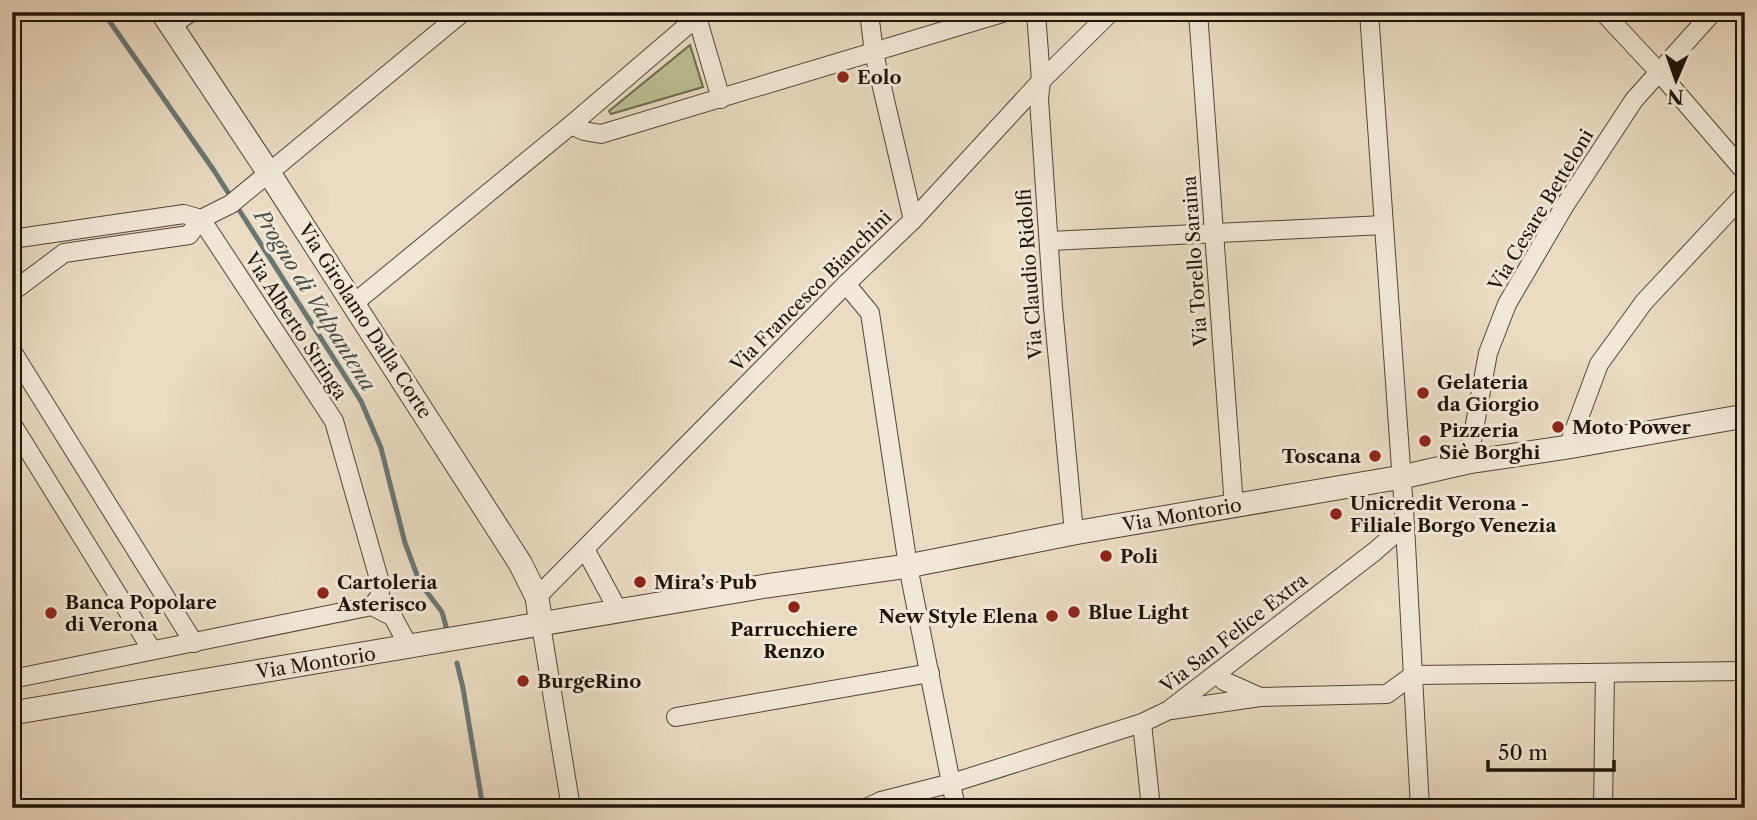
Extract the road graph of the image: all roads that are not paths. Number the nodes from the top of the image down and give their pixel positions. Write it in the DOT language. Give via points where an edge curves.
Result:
graph roads {
  1 [pos="191,12"];
  2 [pos="463,12"];
  3 [pos="869,12"];
  4 [pos="1006,12"];
  5 [pos="1036,12"];
  6 [pos="1111,12"];
  7 [pos="1198,12"];
  8 [pos="1369,12"];
  9 [pos="1603,12"];
  10 [pos="1713,12"];
  11 [pos="1740,12"];
  12 [pos="700,15"];
  13 [pos="1745,18"];
  14 [pos="166,19"];
  15 [pos="874,53"];
  16 [pos="1658,71"];
  17 [pos="1041,81"];
  18 [pos="720,99"];
  19 [pos="571,125"];
  20 [pos="1745,172"];
  21 [pos="269,173"];
  22 [pos="1745,194"];
  23 [pos="201,219"];
  24 [pos="913,220"];
  25 [pos="1384,225"];
  26 [pos="1215,232"];
  27 [pos="12,239"];
  28 [pos="1050,241"];
  29 [pos="846,284"];
  30 [pos="12,292"];
  31 [pos="353,304"];
  32 [pos="12,351"];
  33 [pos="1745,416"];
  34 [pos="12,424"];
  35 [pos="1568,447"];
  36 [pos="1468,462"];
  37 [pos="1402,477"];
  38 [pos="1234,507"];
  39 [pos="1405,525"];
  40 [pos="1074,533"];
  41 [pos="584,548"];
  42 [pos="908,566"];
  43 [pos="537,597"];
  44 [pos="372,606"];
  45 [pos="619,612"];
  46 [pos="541,625"];
  47 [pos="194,643"];
  48 [pos="410,647"];
  49 [pos="152,650"];
  50 [pos="1745,671"];
  51 [pos="930,673"];
  52 [pos="1217,673"];
  53 [pos="1605,673"];
  54 [pos="1413,675"];
  55 [pos="12,678"];
  56 [pos="1260,697"];
  57 [pos="1169,710"];
  58 [pos="12,713"];
  59 [pos="676,717"];
  60 [pos="1142,723"];
  61 [pos="952,783"];
  62 [pos="571,808"];
  63 [pos="866,808"];
  64 [pos="956,808"];
  65 [pos="1152,808"];
  66 [pos="1420,808"];
  67 [pos="1603,808"];
  1 -- 14 [label="street, Via Girolamo Dalla Corte"];
  2 -- 21 [label="street"];
  3 -- 15 [label="street"];
  4 -- 15 [label="street"];
  5 -- 17 [label="street, Via Claudio Ridolfi"];
  6 -- 17 [label="street, Via Francesco Bianchini"];
  7 -- 26 [label="street, Via Torello Saraina"];
  8 -- 25 [label="street"];
  9 -- 16 [label="street"];
  10 -- 16 [label="street, Via Cesare Betteloni"];
  11 -- 13 [label="street"];
  12 -- 18 [label="street"];
  12 -- 19 [label="street"];
  14 -- 21 [label="street, Via Girolamo Dalla Corte"];
  15 -- 18 [label="street"];
  15 -- 24 [label="street"];
  16 -- 20 [label="street"];
  16 -- 36 [label="street, Via Cesare Betteloni" via="1565,205 1507,304 1488,353"];
  17 -- 24 [label="street, Via Francesco Bianchini"];
  17 -- 28 [label="street, Via Claudio Ridolfi"];
  18 -- 19 [label="street" via="601,134"];
  19 -- 31 [label="street"];
  21 -- 23 [label="street" via="231,204"];
  21 -- 31 [label="street, Via Girolamo Dalla Corte"];
  22 -- 35 [label="street" via="1644,302 1599,364"];
  23 -- 27 [label="street" via="184,214"];
  23 -- 30 [label="street" via="189,235 64,253"];
  23 -- 44 [label="street, Via Alberto Stringa" via="334,422 379,579 380,596"];
  24 -- 29 [label="street, Via Francesco Bianchini"];
  25 -- 26 [label="street"];
  25 -- 37 [label="street"];
  26 -- 28 [label="street"];
  26 -- 38 [label="street, Via Torello Saraina"];
  28 -- 40 [label="street, Via Claudio Ridolfi"];
  29 -- 41 [label="street, Via Francesco Bianchini"];
  29 -- 42 [label="street" via="870,313"];
  31 -- 43 [label="street, Via Girolamo Dalla Corte" via="520,563"];
  32 -- 47 [label="street"];
  33 -- 35 [label="street, Via Montorio"];
  34 -- 49 [label="street"];
  35 -- 36 [label="street, Via Montorio"];
  36 -- 37 [label="street, Via Montorio"];
  37 -- 38 [label="street, Via Montorio"];
  37 -- 39 [label="street"];
  38 -- 40 [label="street, Via Montorio"];
  39 -- 52 [label="street, Via San Felice Extra"];
  39 -- 54 [label="street"];
  40 -- 42 [label="street, Via Montorio"];
  41 -- 43 [label="street, Via Francesco Bianchini"];
  41 -- 45 [label="street"];
  42 -- 45 [label="street, Via Montorio"];
  42 -- 51 [label="street"];
  43 -- 46 [label="street, Via Girolamo Dalla Corte"];
  44 -- 47 [label="street"];
  44 -- 48 [label="street" via="393,618"];
  45 -- 46 [label="street, Via Montorio"];
  46 -- 48 [label="street, Via Montorio"];
  46 -- 62 [label="street"];
  47 -- 49 [label="street"];
  48 -- 58 [label="street, Via Montorio"];
  49 -- 55 [label="street"];
  50 -- 53 [label="street"];
  51 -- 59 [label="street"];
  51 -- 61 [label="street"];
  52 -- 56 [label="street" via="1224,681"];
  52 -- 57 [label="street, Via San Felice Extra"];
  53 -- 54 [label="street"];
  53 -- 67 [label="street"];
  54 -- 56 [label="street" via="1387,694"];
  54 -- 66 [label="street"];
  56 -- 57 [label="street"];
  57 -- 60 [label="street, Via San Felice Extra"];
  60 -- 61 [label="street, Via San Felice Extra"];
  60 -- 65 [label="street"];
  61 -- 63 [label="street, Via San Felice Extra"];
  61 -- 64 [label="street"];
}
